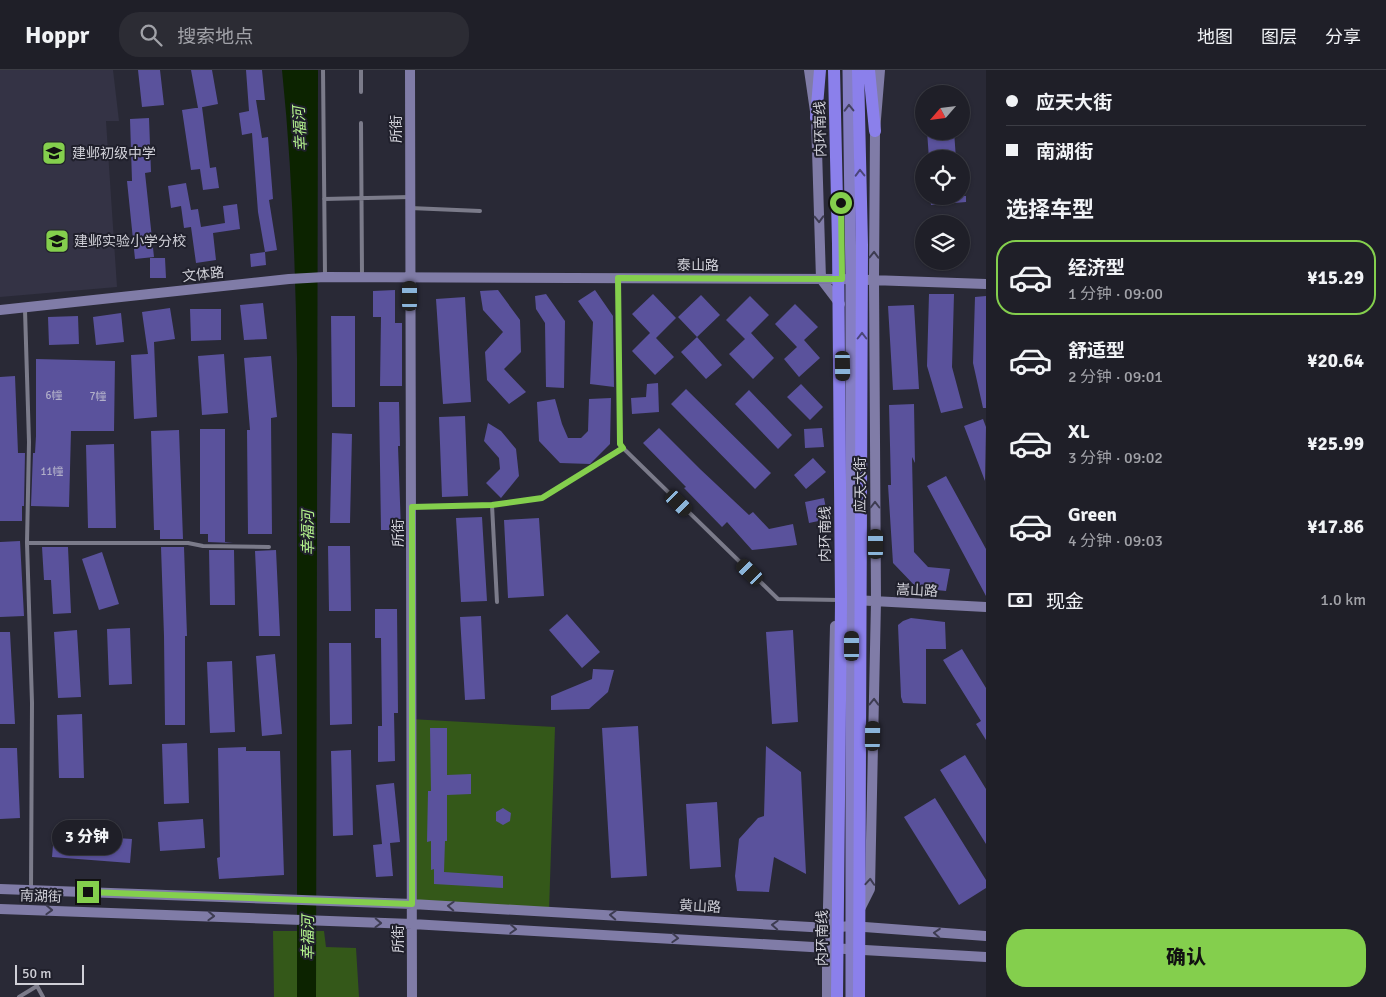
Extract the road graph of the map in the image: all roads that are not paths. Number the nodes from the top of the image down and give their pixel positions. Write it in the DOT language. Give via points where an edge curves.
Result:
graph roads {
  1 [pos="323,70"];
  2 [pos="361,70"];
  3 [pos="410,70"];
  4 [pos="809,70"];
  5 [pos="820,70"];
  6 [pos="834,70"];
  7 [pos="838,70"];
  8 [pos="848,70"];
  9 [pos="869,71"];
  10 [pos="361,92"];
  11 [pos="816,118"];
  12 [pos="362,123"];
  13 [pos="875,131"];
  14 [pos="410,197"];
  15 [pos="362,198"];
  16 [pos="324,199"];
  17 [pos="410,208"];
  18 [pos="480,210"];
  19 [pos="362,277"];
  20 [pos="410,277"];
  21 [pos="322,278"];
  22 [pos="618,278"];
  23 [pos="821,278"];
  24 [pos="847,279"];
  25 [pos="874,279"];
  26 [pos="986,284"];
  27 [pos="25,307"];
  28 [pos="842,307"];
  29 [pos="0,310"];
  30 [pos="623,448"];
  31 [pos="492,505"];
  32 [pos="412,507"];
  33 [pos="27,543"];
  34 [pos="269,547"];
  35 [pos="850,600"];
  36 [pos="876,601"];
  37 [pos="497,602"];
  38 [pos="986,607"];
  39 [pos="0,889"];
  40 [pos="31,890"];
  41 [pos="412,904"];
  42 [pos="0,909"];
  43 [pos="412,924"];
  44 [pos="847,927"];
  45 [pos="828,928"];
  46 [pos="986,936"];
  47 [pos="827,947"];
  48 [pos="847,949"];
  49 [pos="986,957"];
  50 [pos="19,997"];
  51 [pos="43,997"];
  52 [pos="412,997"];
  53 [pos="827,997"];
  54 [pos="837,997"];
  55 [pos="843,997"];
  56 [pos="851,997"];
  57 [pos="859,997"];
  58 [pos="864,997"];
  1 -- 16 [label="lane"];
  2 -- 10 [label="lane"];
  3 -- 14 [label="main road, 所街"];
  4 -- 11 [label="main road"];
  5 -- 11 [label="highway"];
  6 -- 54 [label="highway, 内环南线" via="841,602"];
  7 -- 24 [label="main road, 应天大街"];
  24 -- 8 [label="main road, 应天大街, one-way"];
  9 -- 13 [label="highway"];
  57 -- 9 [label="highway, one-way" via="862,344"];
  11 -- 23 [label="main road, one-way"];
  12 -- 15 [label="lane"];
  25 -- 13 [label="main road, 应天大街, one-way"];
  14 -- 15 [label="lane"];
  14 -- 17 [label="main road, 所街"];
  15 -- 16 [label="lane"];
  15 -- 19 [label="lane"];
  16 -- 21 [label="lane"];
  17 -- 18 [label="lane"];
  17 -- 20 [label="main road, 所街"];
  19 -- 20 [label="main road, 文体路"];
  19 -- 21 [label="main road, 文体路"];
  20 -- 22 [label="main road, 泰山路"];
  20 -- 32 [label="main road, 所街"];
  21 -- 27 [label="main road, 文体路"];
  22 -- 23 [label="main road, 泰山路"];
  22 -- 30 [label="lane" via="620,444"];
  23 -- 24 [label="main road, 泰山路"];
  23 -- 28 [label="main road"];
  24 -- 25 [label="main road, 泰山路"];
  24 -- 28 [label="main road, 应天大街"];
  24 -- 35 [label="main road, 应天大街"];
  25 -- 26 [label="main road, 泰山路"];
  36 -- 25 [label="main road, 应天大街, one-way"];
  27 -- 29 [label="main road, 文体路"];
  27 -- 33 [label="lane" via="29,442"];
  28 -- 35 [label="main road, 应天大街"];
  30 -- 31 [label="lane" via="542,498"];
  30 -- 35 [label="lane" via="778,599"];
  31 -- 32 [label="lane"];
  31 -- 37 [label="lane"];
  32 -- 41 [label="main road, 所街"];
  33 -- 34 [label="lane" via="188,543"];
  33 -- 40 [label="lane" via="32,703"];
  35 -- 36 [label="main road, 嵩山路"];
  35 -- 44 [label="main road, 应天大街"];
  35 -- 45 [label="main road, 应天大街" via="835,616"];
  36 -- 38 [label="main road, 嵩山路"];
  44 -- 36 [label="main road, 应天大街, one-way" via="870,889"];
  39 -- 40 [label="main road, 南湖街"];
  40 -- 41 [label="main road, 南湖街"];
  41 -- 43 [label="main road, 所街"];
  45 -- 41 [label="main road, 黄山路, one-way"];
  42 -- 43 [label="main road, 南湖街, one-way"];
  43 -- 47 [label="main road, one-way"];
  43 -- 52 [label="main road, 所街"];
  44 -- 45 [label="main road, 黄山路"];
  46 -- 44 [label="main road, 黄山路, one-way"];
  44 -- 48 [label="main road, 应天大街"];
  45 -- 47 [label="main road, 应天大街"];
  47 -- 48 [label="main road"];
  47 -- 53 [label="main road, 应天大街"];
  48 -- 49 [label="main road"];
  48 -- 55 [label="main road, 应天大街"];
  48 -- 56 [label="main road, 应天大街"];
  48 -- 58 [label="main road, 应天大街"];
  50 -- 51 [label="lane" via="37,986"];
}
